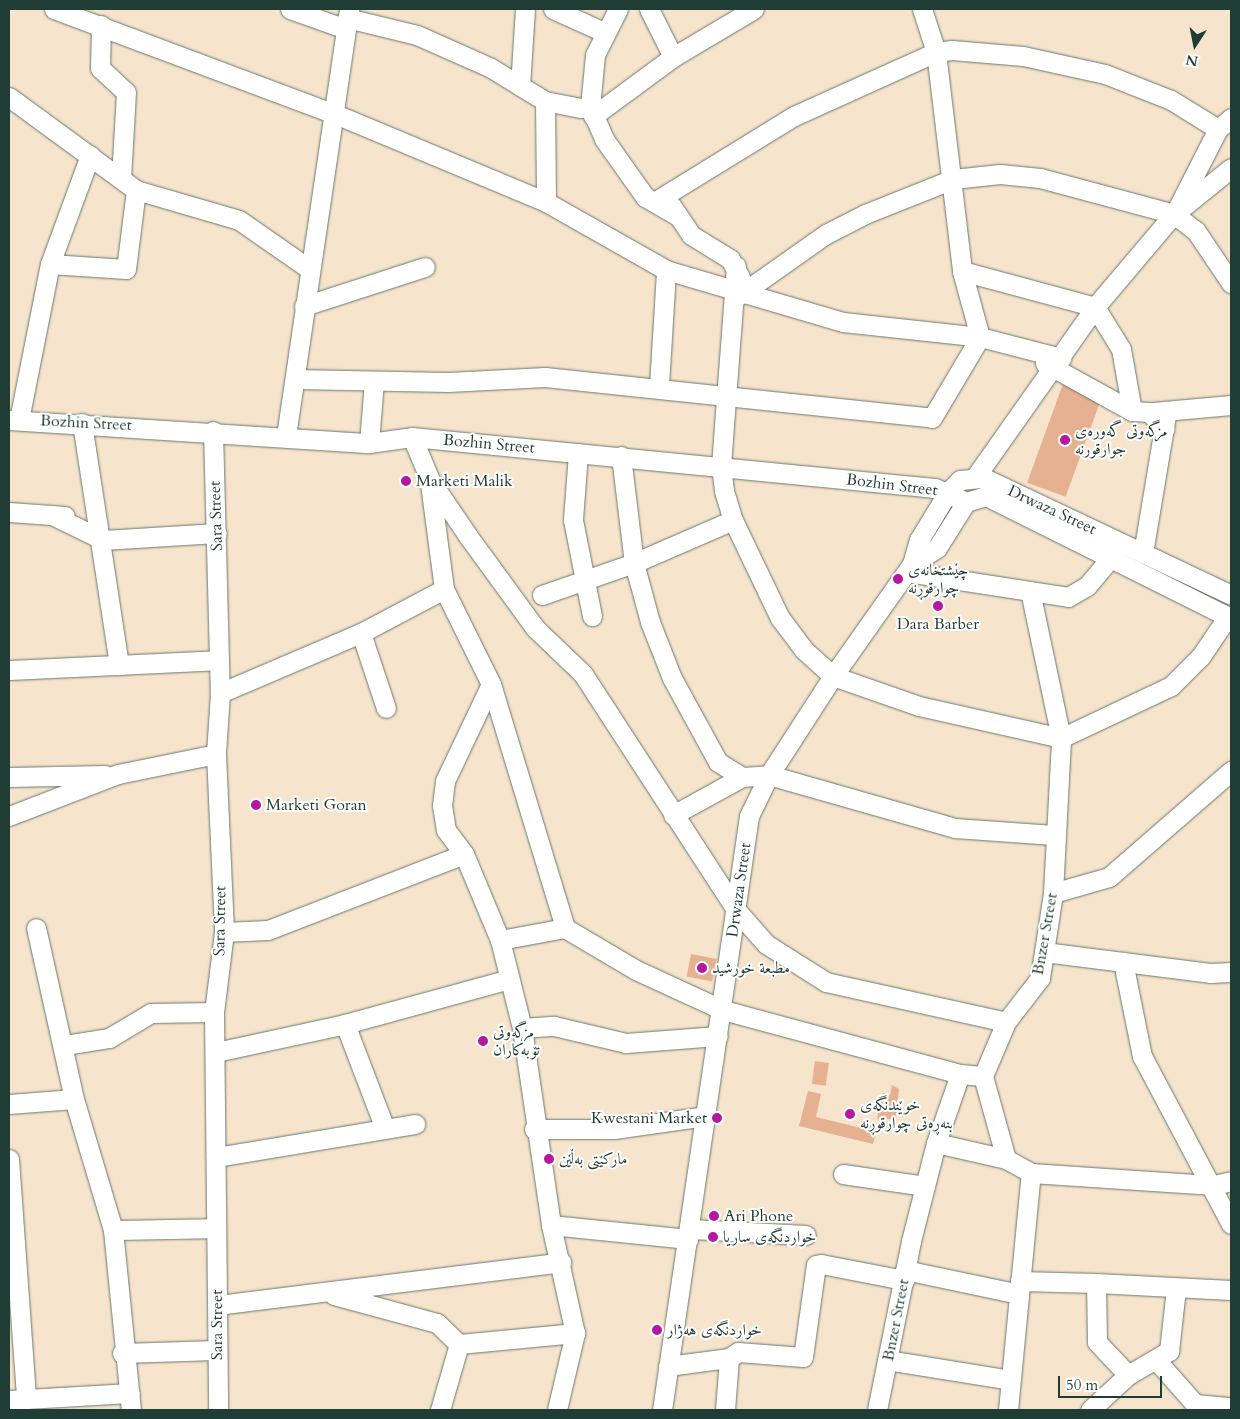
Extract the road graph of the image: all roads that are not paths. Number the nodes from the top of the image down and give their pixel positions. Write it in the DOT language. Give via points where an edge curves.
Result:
graph roads {
  1 [pos="54,9"];
  2 [pos="290,9"];
  3 [pos="525,9"];
  4 [pos="553,9"];
  5 [pos="618,9"];
  6 [pos="648,9"];
  7 [pos="754,9"];
  8 [pos="922,9"];
  9 [pos="347,19"];
  10 [pos="101,26"];
  11 [pos="604,32"];
  12 [pos="936,52"];
  13 [pos="673,57"];
  14 [pos="520,86"];
  15 [pos="9,97"];
  16 [pos="545,107"];
  17 [pos="588,110"];
  18 [pos="335,114"];
  19 [pos="1225,123"];
  20 [pos="90,155"];
  21 [pos="1231,168"];
  22 [pos="953,179"];
  23 [pos="129,185"];
  24 [pos="660,199"];
  25 [pos="546,202"];
  26 [pos="1174,214"];
  27 [pos="50,264"];
  28 [pos="425,267"];
  29 [pos="308,268"];
  30 [pos="666,270"];
  31 [pos="962,271"];
  32 [pos="1231,283"];
  33 [pos="738,293"];
  34 [pos="304,306"];
  35 [pos="1095,307"];
  36 [pos="980,337"];
  37 [pos="1058,363"];
  38 [pos="1125,371"];
  39 [pos="294,379"];
  40 [pos="374,381"];
  41 [pos="659,386"];
  42 [pos="727,394"];
  43 [pos="1105,396"];
  44 [pos="1231,405"];
  45 [pos="1153,416"];
  46 [pos="14,420"];
  47 [pos="82,423"];
  48 [pos="213,431"];
  49 [pos="286,436"];
  50 [pos="412,437"];
  51 [pos="369,443"];
  52 [pos="578,452"];
  53 [pos="621,456"];
  54 [pos="721,466"];
  55 [pos="976,476"];
  56 [pos="430,480"];
  57 [pos="948,492"];
  58 [pos="966,502"];
  59 [pos="9,512"];
  60 [pos="52,515"];
  61 [pos="99,518"];
  62 [pos="733,520"];
  63 [pos="217,533"];
  64 [pos="103,540"];
  65 [pos="1143,553"];
  66 [pos="1111,557"];
  67 [pos="634,563"];
  68 [pos="909,568"];
  69 [pos="584,581"];
  70 [pos="444,589"];
  71 [pos="1030,591"];
  72 [pos="542,595"];
  73 [pos="1231,595"];
  74 [pos="592,616"];
  75 [pos="1229,617"];
  76 [pos="361,632"];
  77 [pos="218,660"];
  78 [pos="119,665"];
  79 [pos="9,670"];
  80 [pos="832,676"];
  81 [pos="491,684"];
  82 [pos="220,693"];
  83 [pos="386,708"];
  84 [pos="1061,738"];
  85 [pos="216,754"];
  86 [pos="1231,771"];
  87 [pos="118,774"];
  88 [pos="769,775"];
  89 [pos="9,777"];
  90 [pos="742,778"];
  91 [pos="673,815"];
  92 [pos="9,816"];
  93 [pos="1054,835"];
  94 [pos="464,854"];
  95 [pos="1053,893"];
  96 [pos="737,911"];
  97 [pos="36,928"];
  98 [pos="565,928"];
  99 [pos="224,932"];
  100 [pos="500,940"];
  101 [pos="1044,952"];
  102 [pos="1123,962"];
  103 [pos="1231,972"];
  104 [pos="509,979"];
  105 [pos="723,1010"];
  106 [pos="214,1012"];
  107 [pos="1006,1022"];
  108 [pos="345,1024"];
  109 [pos="522,1028"];
  110 [pos="718,1036"];
  111 [pos="65,1045"];
  112 [pos="216,1052"];
  113 [pos="960,1074"];
  114 [pos="983,1076"];
  115 [pos="74,1099"];
  116 [pos="9,1104"];
  117 [pos="707,1116"];
  118 [pos="415,1124"];
  119 [pos="385,1129"];
  120 [pos="534,1129"];
  121 [pos="936,1143"];
  122 [pos="216,1157"];
  123 [pos="9,1159"];
  124 [pos="1006,1159"];
  125 [pos="1031,1173"];
  126 [pos="843,1174"];
  127 [pos="1223,1183"];
  128 [pos="925,1186"];
  129 [pos="1231,1224"];
  130 [pos="551,1225"];
  131 [pos="214,1228"];
  132 [pos="113,1230"];
  133 [pos="689,1234"];
  134 [pos="806,1235"];
  135 [pos="561,1262"];
  136 [pos="13,1263"];
  137 [pos="905,1275"];
  138 [pos="403,1282"];
  139 [pos="1096,1283"];
  140 [pos="1019,1288"];
  141 [pos="1176,1289"];
  142 [pos="1231,1290"];
  143 [pos="326,1292"];
  144 [pos="218,1304"];
  145 [pos="408,1315"];
  146 [pos="574,1333"];
  147 [pos="458,1344"];
  148 [pos="216,1350"];
  149 [pos="122,1353"];
  150 [pos="729,1358"];
  151 [pos="887,1360"];
  152 [pos="1157,1361"];
  153 [pos="668,1366"];
  154 [pos="1128,1375"];
  155 [pos="1010,1380"];
  156 [pos="18,1400"];
  157 [pos="130,1402"];
  158 [pos="1231,1407"];
  159 [pos="218,1410"];
  160 [pos="440,1410"];
  161 [pos="557,1410"];
  162 [pos="662,1410"];
  163 [pos="725,1410"];
  164 [pos="877,1410"];
  165 [pos="1008,1410"];
  166 [pos="1093,1410"];
  1 -- 10 [label="street"];
  2 -- 9 [label="street"];
  3 -- 14 [label="street"];
  4 -- 11 [label="street"];
  5 -- 11 [label="street"];
  6 -- 13 [label="street"];
  7 -- 13 [label="street"];
  8 -- 12 [label="street"];
  9 -- 14 [label="street" via="417,35"];
  9 -- 18 [label="street"];
  10 -- 18 [label="street"];
  10 -- 23 [label="street" via="100,68 126,92"];
  11 -- 17 [label="street" via="592,70"];
  12 -- 19 [label="street" via="998,52 1105,74"];
  12 -- 22 [label="street"];
  12 -- 24 [label="street" via="794,116"];
  13 -- 17 [label="street" via="611,103"];
  14 -- 16 [label="street"];
  15 -- 20 [label="street"];
  16 -- 17 [label="street"];
  16 -- 25 [label="street"];
  17 -- 24 [label="street" via="645,197"];
  18 -- 25 [label="street"];
  18 -- 29 [label="street"];
  19 -- 26 [label="street"];
  20 -- 23 [label="street"];
  20 -- 27 [label="street"];
  21 -- 26 [label="street"];
  22 -- 26 [label="street" via="1025,176"];
  22 -- 31 [label="street"];
  22 -- 33 [label="street" via="841,225"];
  23 -- 27 [label="street" via="126,269"];
  23 -- 29 [label="street" via="238,220"];
  24 -- 33 [label="street" via="696,239 736,266"];
  25 -- 30 [label="street"];
  26 -- 32 [label="street" via="1200,235"];
  26 -- 35 [label="street"];
  27 -- 46 [label="street"];
  28 -- 34 [label="street"];
  29 -- 34 [label="street"];
  30 -- 33 [label="street"];
  30 -- 41 [label="street"];
  31 -- 35 [label="street"];
  31 -- 36 [label="street"];
  33 -- 36 [label="street" via="843,322"];
  33 -- 42 [label="street"];
  34 -- 39 [label="street"];
  35 -- 37 [label="street"];
  35 -- 38 [label="street" via="1121,349"];
  36 -- 37 [label="street"];
  36 -- 42 [label="street" via="932,418"];
  37 -- 43 [label="street"];
  37 -- 55 [label="street"];
  38 -- 43 [label="street"];
  38 -- 45 [label="street"];
  39 -- 40 [label="street"];
  39 -- 49 [label="street"];
  40 -- 41 [label="street" via="546,377"];
  40 -- 51 [label="street"];
  41 -- 42 [label="street"];
  42 -- 54 [label="street"];
  43 -- 45 [label="street"];
  44 -- 45 [label="street"];
  45 -- 65 [label="street"];
  46 -- 47 [label="street, Bozhin Street"];
  47 -- 48 [label="street, Bozhin Street"];
  47 -- 61 [label="street"];
  48 -- 49 [label="street, Bozhin Street"];
  48 -- 63 [label="street, Sara Street"];
  49 -- 51 [label="street, Bozhin Street"];
  50 -- 51 [label="street, Bozhin Street"];
  50 -- 52 [label="street, Bozhin Street"];
  50 -- 56 [label="street"];
  52 -- 53 [label="street, Bozhin Street"];
  52 -- 69 [label="street" via="574,520"];
  53 -- 54 [label="street, Bozhin Street"];
  53 -- 67 [label="street"];
  54 -- 57 [label="street, Bozhin Street"];
  54 -- 62 [label="street"];
  55 -- 57 [label="street, Drwaza Street" via="960,480"];
  55 -- 65 [label="street, Drwaza Street"];
  56 -- 70 [label="street"];
  56 -- 91 [label="street" via="534,628 583,674"];
  57 -- 58 [label="street, Bozhin Street"];
  57 -- 68 [label="street, Drwaza Street" via="919,540"];
  58 -- 66 [label="street, Drwaza Street" via="978,496 992,498"];
  58 -- 68 [label="street, Drwaza Street" via="937,548"];
  59 -- 60 [label="street"];
  60 -- 61 [label="street"];
  60 -- 64 [label="street"];
  61 -- 64 [label="street"];
  62 -- 67 [label="street"];
  62 -- 80 [label="street" via="780,618 804,650"];
  63 -- 64 [label="street"];
  63 -- 77 [label="street, Sara Street"];
  64 -- 78 [label="street"];
  65 -- 73 [label="street, Drwaza Street"];
  66 -- 71 [label="street" via="1078,593 1060,596"];
  66 -- 75 [label="street, Drwaza Street"];
  67 -- 69 [label="street"];
  67 -- 90 [label="street" via="672,678 718,762"];
  68 -- 71 [label="street"];
  68 -- 80 [label="street, Drwaza Street"];
  69 -- 72 [label="street"];
  69 -- 74 [label="street"];
  70 -- 76 [label="street"];
  70 -- 81 [label="street"];
  71 -- 84 [label="street, Bnzer Street"];
  75 -- 84 [label="street" via="1201,656 1171,686"];
  76 -- 82 [label="street"];
  76 -- 83 [label="street"];
  77 -- 78 [label="street"];
  77 -- 82 [label="street, Sara Street"];
  78 -- 79 [label="street"];
  80 -- 84 [label="street" via="919,706"];
  80 -- 88 [label="street, Drwaza Street"];
  81 -- 94 [label="street" via="445,781 442,805 446,830"];
  81 -- 98 [label="street"];
  82 -- 85 [label="street, Sara Street"];
  84 -- 93 [label="street, Bnzer Street"];
  85 -- 87 [label="street"];
  85 -- 99 [label="street, Sara Street"];
  86 -- 95 [label="street" via="1109,877"];
  87 -- 89 [label="street"];
  87 -- 92 [label="street"];
  88 -- 90 [label="street"];
  88 -- 93 [label="street" via="955,828"];
  88 -- 96 [label="street, Drwaza Street" via="749,816"];
  90 -- 91 [label="street"];
  91 -- 96 [label="street"];
  93 -- 95 [label="street, Bnzer Street"];
  94 -- 99 [label="street" via="268,930"];
  94 -- 100 [label="street"];
  95 -- 101 [label="street, Bnzer Street"];
  96 -- 105 [label="street, Drwaza Street"];
  96 -- 107 [label="street" via="766,944 826,982"];
  97 -- 111 [label="street"];
  98 -- 100 [label="street"];
  98 -- 105 [label="street" via="636,970"];
  99 -- 106 [label="street, Sara Street"];
  100 -- 104 [label="street"];
  101 -- 102 [label="street"];
  101 -- 107 [label="street, Bnzer Street" via="1040,978"];
  102 -- 103 [label="street"];
  102 -- 127 [label="street" via="1142,1056"];
  104 -- 108 [label="street"];
  104 -- 109 [label="street"];
  105 -- 110 [label="street, Drwaza Street"];
  105 -- 113 [label="street"];
  106 -- 111 [label="street" via="151,1014 109,1038"];
  106 -- 112 [label="street, Sara Street"];
  107 -- 114 [label="street, Bnzer Street"];
  108 -- 112 [label="street"];
  108 -- 119 [label="street"];
  109 -- 110 [label="street" via="554,1026 626,1043"];
  109 -- 120 [label="street"];
  110 -- 117 [label="street, Drwaza Street"];
  111 -- 115 [label="street"];
  112 -- 122 [label="street, Sara Street"];
  113 -- 114 [label="street"];
  113 -- 121 [label="street, Bnzer Street"];
  114 -- 124 [label="street"];
  115 -- 116 [label="street"];
  115 -- 132 [label="street"];
  117 -- 120 [label="street" via="614,1129"];
  117 -- 133 [label="street, Drwaza Street"];
  118 -- 119 [label="street"];
  119 -- 122 [label="street"];
  120 -- 130 [label="street"];
  121 -- 124 [label="street"];
  121 -- 128 [label="street, Bnzer Street"];
  122 -- 131 [label="street, Sara Street"];
  123 -- 136 [label="street"];
  124 -- 125 [label="street"];
  125 -- 127 [label="street"];
  125 -- 140 [label="street"];
  126 -- 128 [label="street"];
  127 -- 129 [label="street"];
  128 -- 137 [label="street, Bnzer Street"];
  130 -- 133 [label="street"];
  130 -- 135 [label="street"];
  131 -- 132 [label="street"];
  131 -- 144 [label="street, Sara Street"];
  132 -- 149 [label="street"];
  133 -- 134 [label="street"];
  133 -- 153 [label="street, Drwaza Street"];
  135 -- 138 [label="street"];
  135 -- 146 [label="street"];
  136 -- 156 [label="street"];
  137 -- 140 [label="street"];
  137 -- 150 [label="street" via="816,1265 802,1357 738,1352"];
  137 -- 151 [label="street, Bnzer Street"];
  138 -- 143 [label="street"];
  138 -- 145 [label="street"];
  139 -- 140 [label="street"];
  139 -- 141 [label="street"];
  139 -- 154 [label="street" via="1097,1342"];
  140 -- 155 [label="street"];
  141 -- 142 [label="street"];
  141 -- 152 [label="street" via="1169,1351"];
  143 -- 144 [label="street"];
  143 -- 145 [label="street"];
  144 -- 148 [label="street, Sara Street"];
  145 -- 147 [label="street" via="437,1323"];
  146 -- 147 [label="street"];
  146 -- 161 [label="street"];
  147 -- 160 [label="street"];
  148 -- 149 [label="street"];
  148 -- 159 [label="street, Sara Street"];
  149 -- 157 [label="street"];
  150 -- 153 [label="street"];
  150 -- 163 [label="street"];
  151 -- 155 [label="street"];
  151 -- 164 [label="street, Bnzer Street"];
  152 -- 154 [label="street"];
  152 -- 158 [label="street" via="1195,1404"];
  153 -- 162 [label="street, Drwaza Street"];
  154 -- 166 [label="street"];
  155 -- 165 [label="street"];
  156 -- 157 [label="street"];
}
